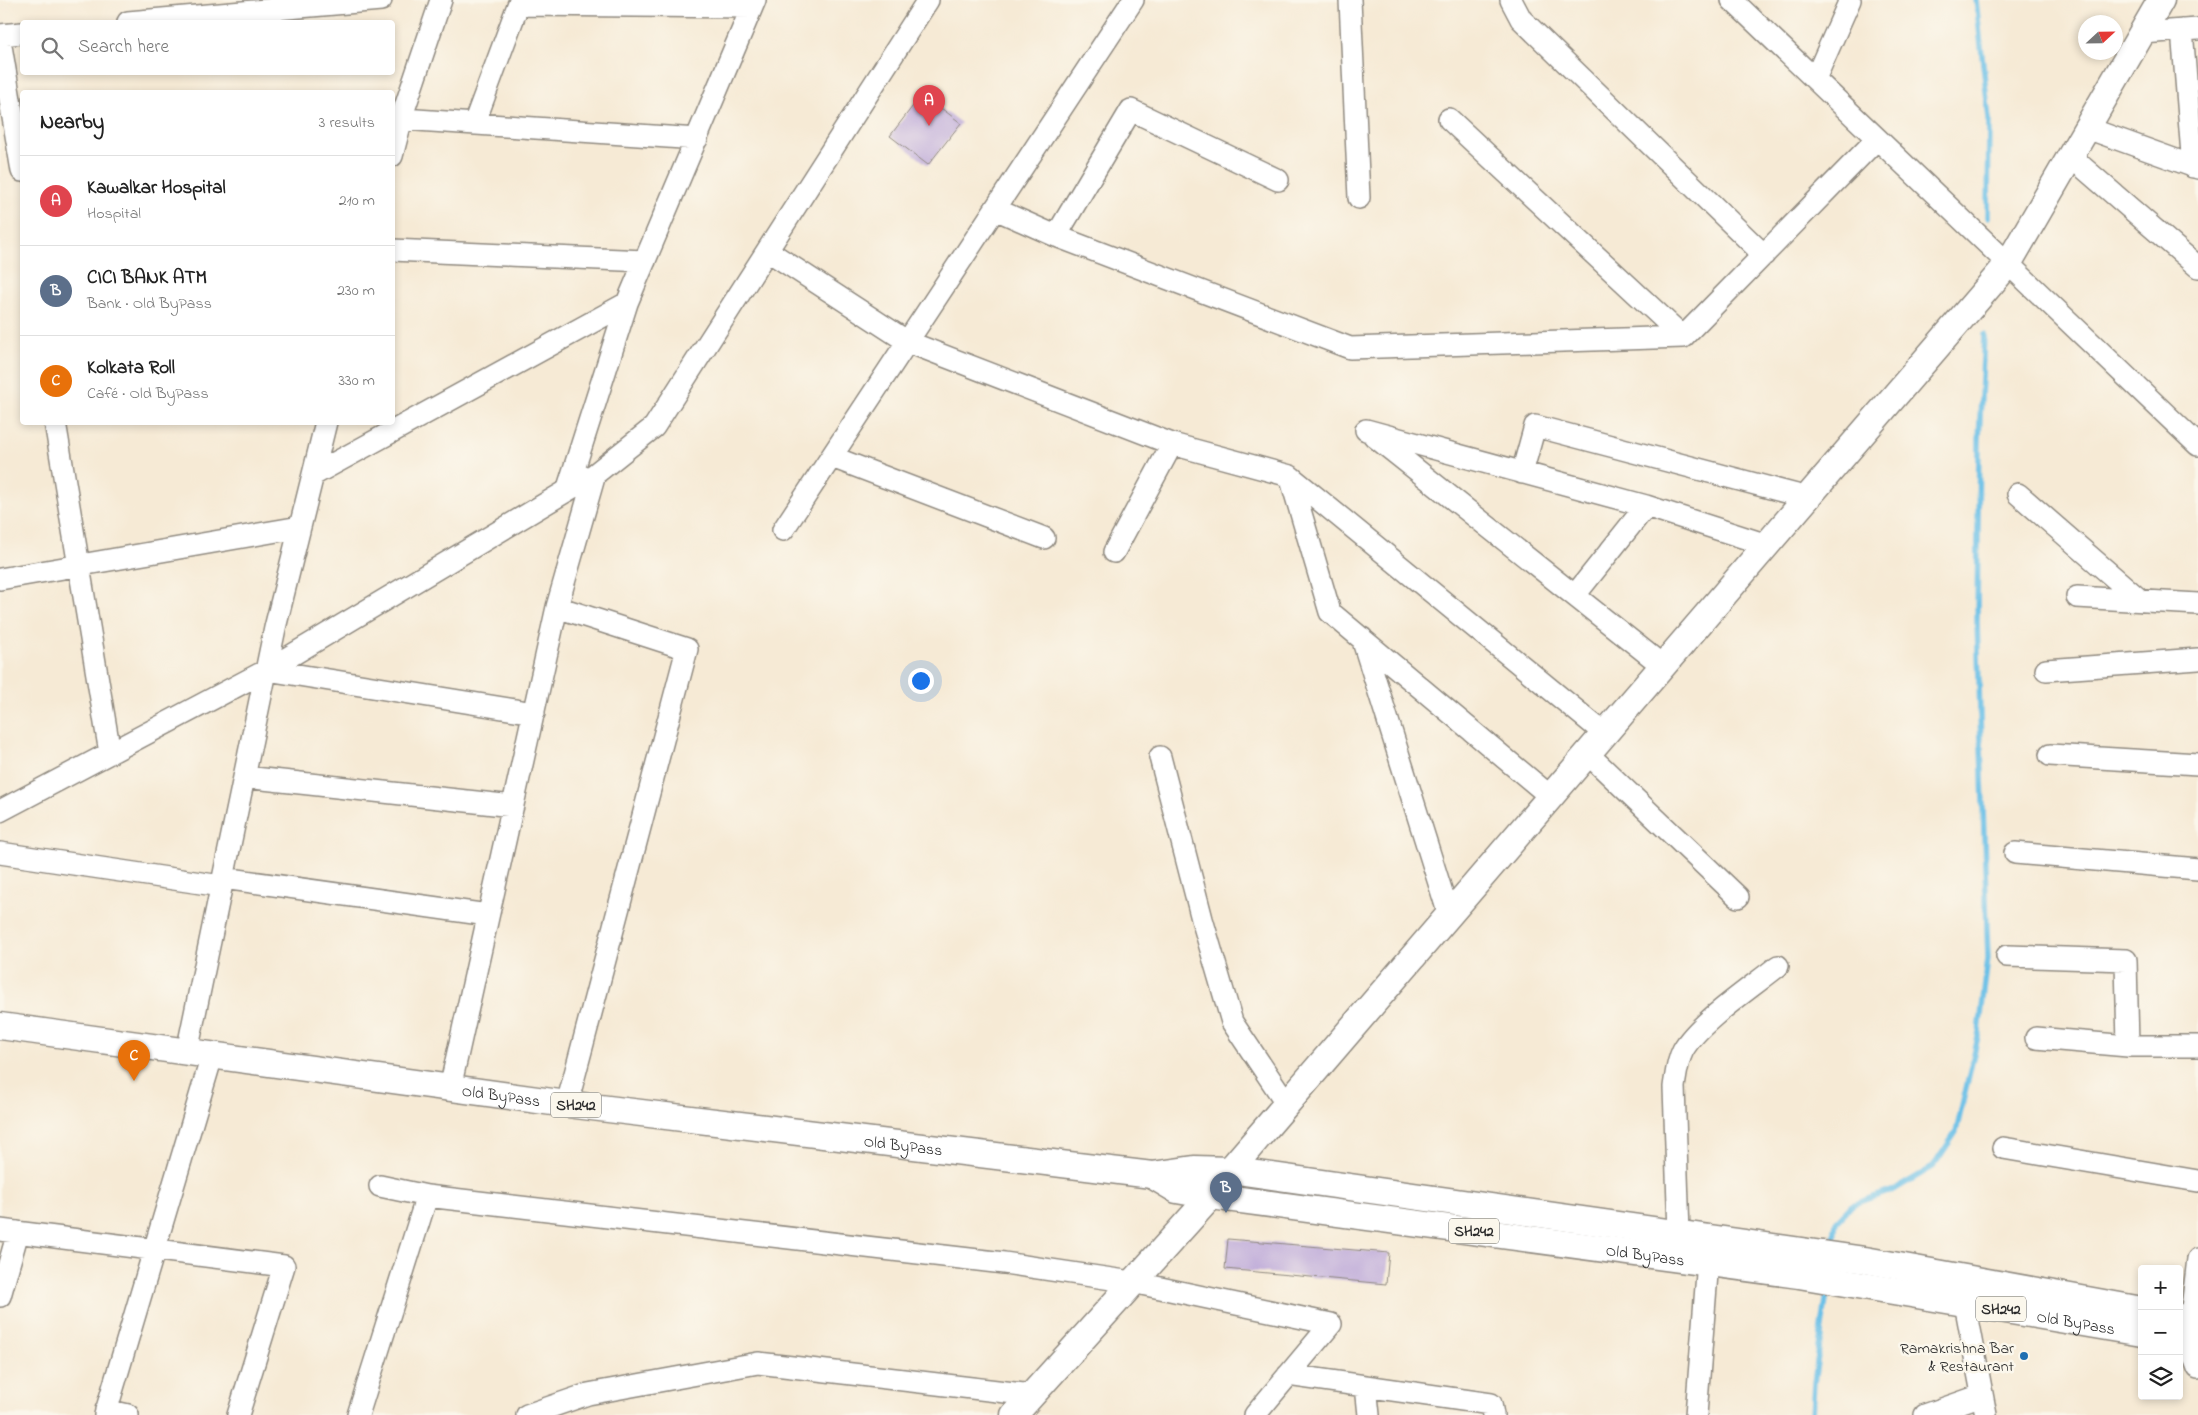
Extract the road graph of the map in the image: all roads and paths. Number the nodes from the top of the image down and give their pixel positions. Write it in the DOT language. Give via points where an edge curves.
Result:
graph roads {
  1 [pos="381,0"];
  2 [pos="441,0"];
  3 [pos="928,0"];
  4 [pos="1133,0"];
  5 [pos="1350,0"];
  6 [pos="1511,0"];
  7 [pos="1732,0"];
  8 [pos="1850,0"];
  9 [pos="2161,0"];
  10 [pos="519,3"];
  11 [pos="754,3"];
  12 [pos="151,20"];
  13 [pos="2190,30"];
  14 [pos="20,33"];
  15 [pos="2142,33"];
  16 [pos="0,35"];
  17 [pos="0,40"];
  18 [pos="1815,79"];
  19 [pos="399,114"];
  20 [pos="1449,119"];
  21 [pos="474,124"];
  22 [pos="2087,128"];
  23 [pos="8,135"];
  24 [pos="395,138"];
  25 [pos="697,139"];
  26 [pos="1877,139"];
  27 [pos="2071,156"];
  28 [pos="20,166"];
  29 [pos="2196,167"];
  30 [pos="1278,180"];
  31 [pos="1359,198"];
  32 [pos="995,209"];
  33 [pos="1056,236"];
  34 [pos="395,250"];
  35 [pos="768,251"];
  36 [pos="1764,255"];
  37 [pos="645,261"];
  38 [pos="2008,264"];
  39 [pos="2198,267"];
  40 [pos="627,304"];
  41 [pos="1683,337"];
  42 [pos="908,342"];
  43 [pos="55,425"];
  44 [pos="325,425"];
  45 [pos="1172,444"];
  46 [pos="2198,445"];
  47 [pos="832,457"];
  48 [pos="1522,473"];
  49 [pos="595,474"];
  50 [pos="313,475"];
  51 [pos="1290,476"];
  52 [pos="568,491"];
  53 [pos="2018,494"];
  54 [pos="1808,498"];
  55 [pos="1646,506"];
  56 [pos="300,527"];
  57 [pos="784,530"];
  58 [pos="1044,538"];
  59 [pos="1767,545"];
  60 [pos="1114,552"];
  61 [pos="78,564"];
  62 [pos="0,579"];
  63 [pos="1575,596"];
  64 [pos="2077,597"];
  65 [pos="2141,601"];
  66 [pos="2198,604"];
  67 [pos="558,607"];
  68 [pos="1362,638"];
  69 [pos="2198,658"];
  70 [pos="1663,666"];
  71 [pos="267,670"];
  72 [pos="2046,670"];
  73 [pos="534,713"];
  74 [pos="1605,734"];
  75 [pos="110,752"];
  76 [pos="1588,754"];
  77 [pos="2050,754"];
  78 [pos="1160,757"];
  79 [pos="2198,764"];
  80 [pos="244,777"];
  81 [pos="1550,797"];
  82 [pos="513,806"];
  83 [pos="0,811"];
  84 [pos="0,853"];
  85 [pos="2015,853"];
  86 [pos="2198,869"];
  87 [pos="222,882"];
  88 [pos="1738,898"];
  89 [pos="488,915"];
  90 [pos="1449,915"];
  91 [pos="2007,956"];
  92 [pos="1778,966"];
  93 [pos="0,1026"];
  94 [pos="2036,1038"];
  95 [pos="2128,1046"];
  96 [pos="2198,1046"];
  97 [pos="199,1054"];
  98 [pos="450,1088"];
  99 [pos="567,1104"];
  100 [pos="1287,1104"];
  101 [pos="2003,1148"];
  102 [pos="1230,1170"];
  103 [pos="1152,1174"];
  104 [pos="2198,1181"];
  105 [pos="380,1186"];
  106 [pos="427,1196"];
  107 [pos="1211,1196"];
  108 [pos="9,1231"];
  109 [pos="1679,1233"];
  110 [pos="1710,1237"];
  111 [pos="153,1250"];
  112 [pos="2198,1259"];
  113 [pos="1706,1262"];
  114 [pos="1801,1263"];
  115 [pos="1863,1272"];
  116 [pos="1132,1282"];
  117 [pos="0,1296"];
  118 [pos="1965,1303"];
  119 [pos="2138,1309"];
  120 [pos="2189,1330"];
  121 [pos="2138,1332"];
  122 [pos="2198,1368"];
  123 [pos="1288,1375"];
  124 [pos="1366,1386"];
  125 [pos="1032,1395"];
  126 [pos="1984,1405"];
  127 [pos="105,1412"];
  128 [pos="128,1415"];
  129 [pos="238,1415"];
  130 [pos="358,1415"];
  131 [pos="527,1415"];
  132 [pos="1014,1415"];
  133 [pos="1255,1415"];
  134 [pos="1369,1415"];
  135 [pos="1492,1415"];
  136 [pos="1696,1415"];
  137 [pos="1925,1415"];
  1 -- 12 [label="street"];
  2 -- 19 [label="street"];
  3 -- 35 [label="street"];
  4 -- 32 [label="street"];
  5 -- 31 [label="street"];
  6 -- 36 [label="street" via="1521,18"];
  7 -- 18 [label="street"];
  8 -- 18 [label="street"];
  9 -- 15 [label="main road"];
  10 -- 11 [label="street"];
  10 -- 21 [label="street"];
  11 -- 25 [label="street"];
  13 -- 15 [label="street"];
  13 -- 29 [label="street"];
  14 -- 16 [label="street"];
  15 -- 22 [label="main road"];
  17 -- 23 [label="street"];
  18 -- 26 [label="street"];
  19 -- 21 [label="street"];
  19 -- 24 [label="street"];
  20 -- 41 [label="street"];
  21 -- 25 [label="street"];
  22 -- 27 [label="main road"];
  22 -- 29 [label="street"];
  23 -- 28 [label="street"];
  25 -- 37 [label="street"];
  26 -- 36 [label="street"];
  26 -- 38 [label="street"];
  27 -- 38 [label="main road"];
  27 -- 39 [label="street"];
  30 -- 33 [label="street" via="1131,110"];
  32 -- 33 [label="street"];
  32 -- 42 [label="street"];
  33 -- 41 [label="street" via="1350,348"];
  34 -- 37 [label="street"];
  35 -- 42 [label="street"];
  35 -- 49 [label="street" via="654,426"];
  36 -- 41 [label="street"];
  37 -- 40 [label="street"];
  38 -- 46 [label="street"];
  38 -- 54 [label="main road"];
  40 -- 50 [label="street"];
  40 -- 52 [label="street"];
  42 -- 45 [label="street"];
  42 -- 47 [label="street"];
  43 -- 61 [label="street"];
  44 -- 50 [label="street"];
  45 -- 51 [label="street"];
  45 -- 60 [label="street"];
  47 -- 57 [label="street"];
  47 -- 58 [label="street"];
  48 -- 54 [label="street" via="1535,426"];
  48 -- 55 [label="street"];
  48 -- 63 [label="street" via="1366,430"];
  49 -- 52 [label="street"];
  49 -- 67 [label="street"];
  50 -- 56 [label="street"];
  51 -- 68 [label="street" via="1330,612"];
  51 -- 74 [label="street"];
  52 -- 71 [label="street"];
  53 -- 65 [label="street"];
  54 -- 59 [label="main road"];
  55 -- 59 [label="street"];
  55 -- 63 [label="street"];
  56 -- 61 [label="street"];
  56 -- 71 [label="street"];
  59 -- 70 [label="main road"];
  61 -- 62 [label="street"];
  61 -- 75 [label="street"];
  63 -- 70 [label="street"];
  64 -- 65 [label="street"];
  65 -- 66 [label="street"];
  67 -- 73 [label="street"];
  67 -- 99 [label="street" via="687,649"];
  68 -- 81 [label="street"];
  68 -- 90 [label="street"];
  69 -- 72 [label="street"];
  70 -- 74 [label="main road"];
  71 -- 73 [label="street"];
  71 -- 75 [label="street"];
  71 -- 80 [label="street"];
  73 -- 82 [label="street"];
  74 -- 76 [label="main road"];
  75 -- 83 [label="street"];
  76 -- 81 [label="main road"];
  76 -- 88 [label="street"];
  77 -- 79 [label="street"];
  78 -- 100 [label="street" via="1232,1022"];
  80 -- 82 [label="street"];
  80 -- 87 [label="street"];
  81 -- 90 [label="main road"];
  82 -- 89 [label="street"];
  84 -- 87 [label="street"];
  85 -- 86 [label="street"];
  87 -- 89 [label="street"];
  87 -- 97 [label="street"];
  89 -- 98 [label="street"];
  90 -- 100 [label="main road"];
  91 -- 95 [label="street" via="2126,960"];
  92 -- 109 [label="street" via="1695,1033 1676,1068"];
  93 -- 97 [label="main road, Old ByPass / SH242"];
  94 -- 95 [label="street"];
  95 -- 96 [label="street"];
  97 -- 98 [label="main road, Old ByPass / SH242"];
  97 -- 111 [label="street"];
  98 -- 99 [label="main road, Old ByPass / SH242"];
  99 -- 103 [label="main road, Old ByPass / SH242"];
  100 -- 102 [label="main road"];
  101 -- 104 [label="street"];
  102 -- 103 [label="main road, Old ByPass / SH242" via="1194,1169"];
  102 -- 107 [label="main road"];
  102 -- 109 [label="main road, Old ByPass / SH242"];
  103 -- 107 [label="main road, Old ByPass / SH242" via="1177,1190"];
  105 -- 106 [label="street"];
  106 -- 116 [label="street" via="1004,1263"];
  106 -- 130 [label="street"];
  107 -- 113 [label="main road, Old ByPass / SH242"];
  107 -- 116 [label="main road"];
  108 -- 111 [label="street"];
  108 -- 117 [label="street"];
  109 -- 110 [label="main road, Old ByPass / SH242"];
  110 -- 113 [label="street"];
  110 -- 114 [label="main road, Old ByPass / SH242"];
  111 -- 127 [label="street"];
  111 -- 129 [label="street" via="284,1266"];
  112 -- 120 [label="street"];
  113 -- 114 [label="main road, Old ByPass / SH242"];
  113 -- 136 [label="street"];
  114 -- 115 [label="main road, Old ByPass / SH242"];
  115 -- 118 [label="main road, Old ByPass / SH242"];
  115 -- 119 [label="main road, Old ByPass / SH242"];
  116 -- 123 [label="street" via="1331,1324"];
  116 -- 125 [label="main road"];
  118 -- 121 [label="main road, Old ByPass / SH242"];
  118 -- 126 [label="street"];
  120 -- 122 [label="street"];
  123 -- 124 [label="street"];
  123 -- 133 [label="street"];
  124 -- 134 [label="street"];
  124 -- 135 [label="street" via="1490,1404"];
  125 -- 131 [label="street" via="758,1363 588,1394"];
  125 -- 132 [label="main road"];
  126 -- 137 [label="street"];
  127 -- 128 [label="street"];
}
